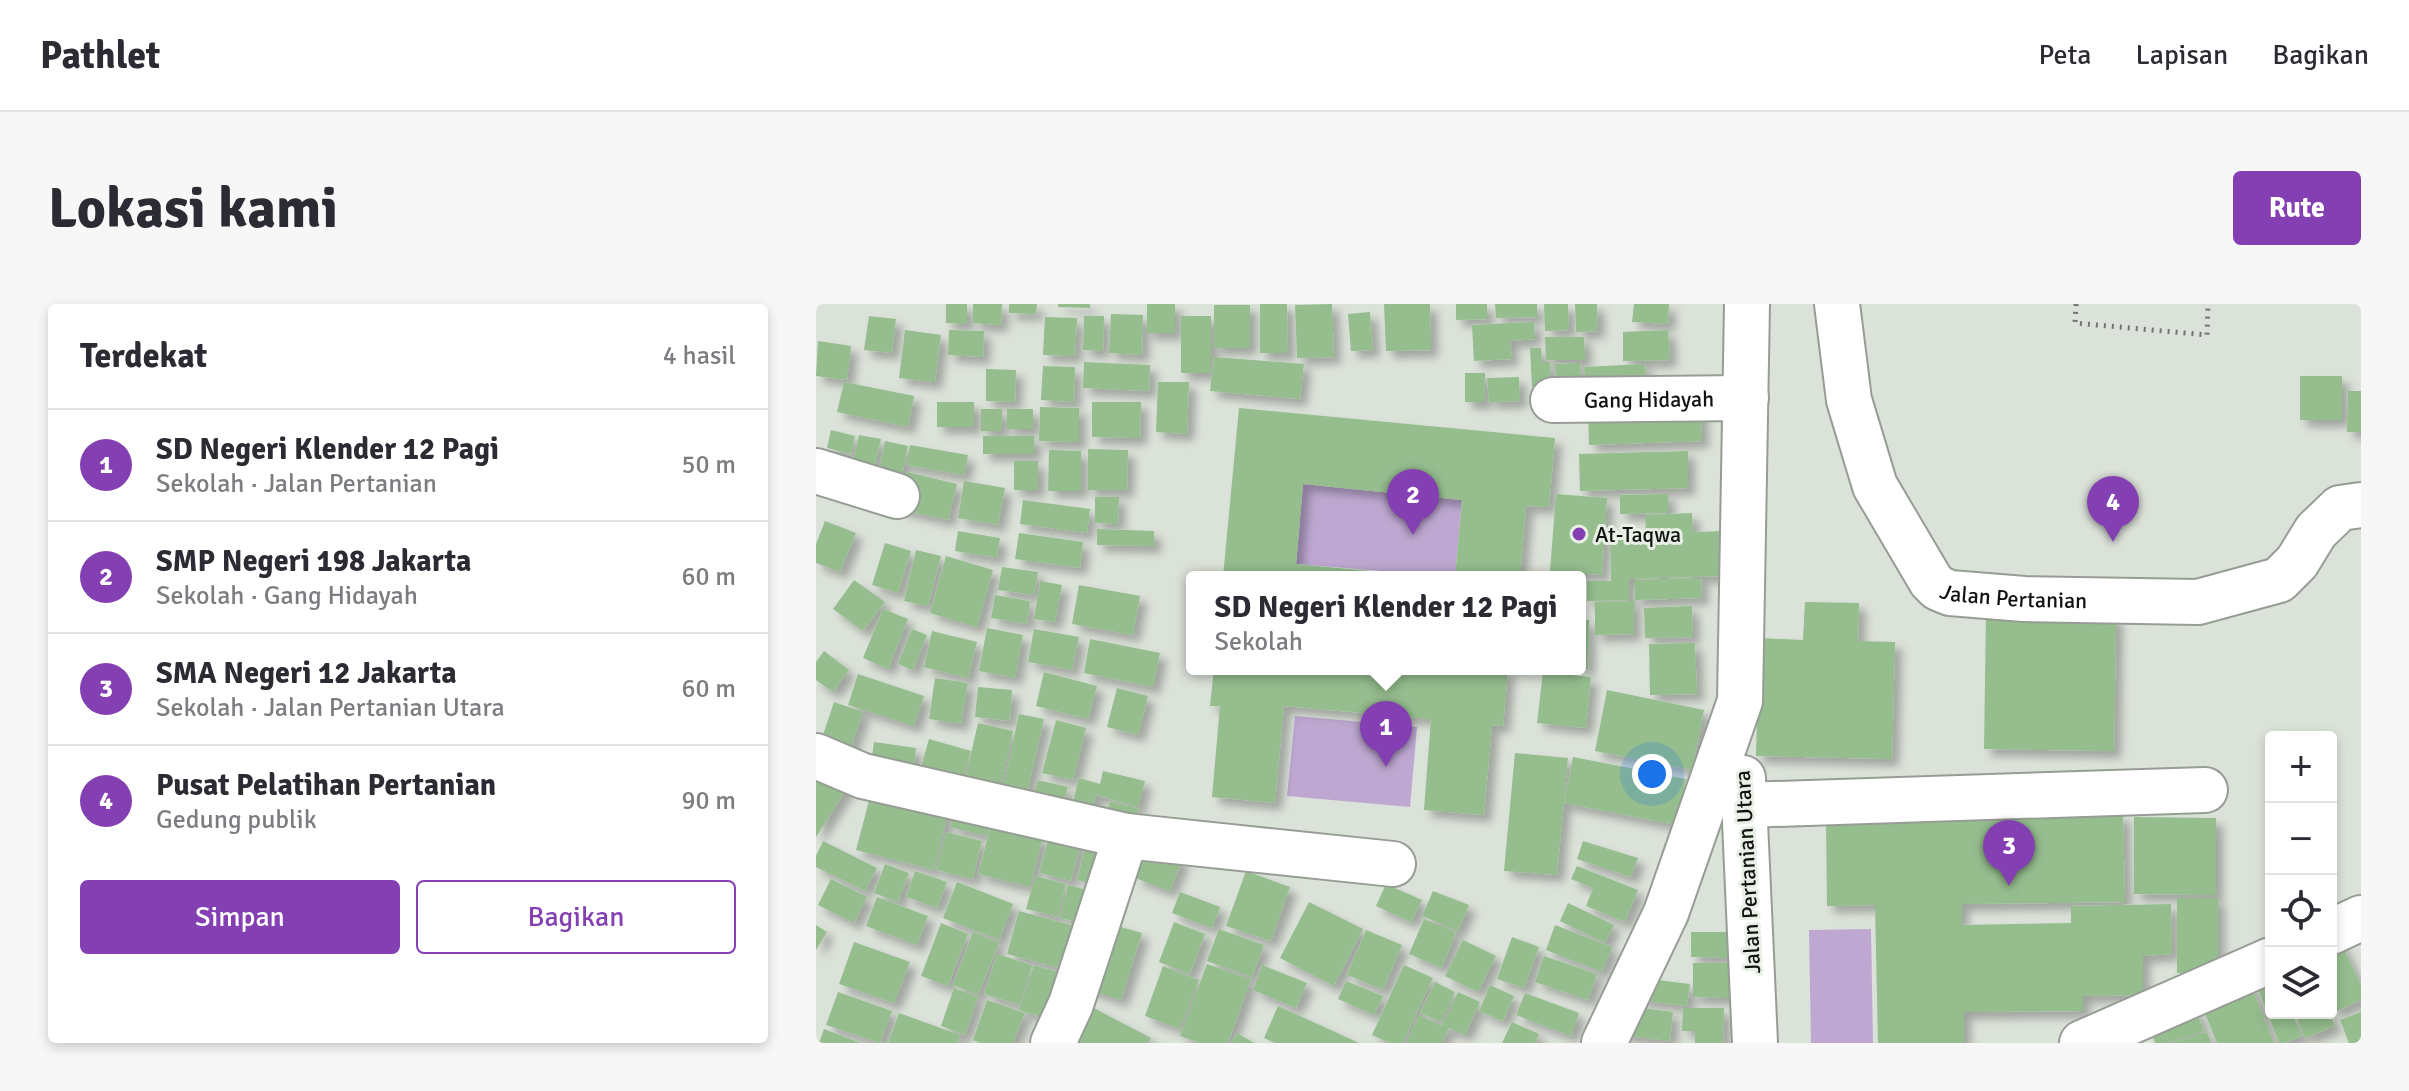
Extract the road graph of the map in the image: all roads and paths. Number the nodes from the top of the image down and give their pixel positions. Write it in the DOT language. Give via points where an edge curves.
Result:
graph roads {
  1 [pos="1747,304"];
  2 [pos="1837,304"];
  3 [pos="2076,304"];
  4 [pos="2208,304"];
  5 [pos="1746,398"];
  6 [pos="1553,400"];
  7 [pos="816,471"];
  8 [pos="897,496"];
  9 [pos="2361,505"];
  10 [pos="1740,701"];
  11 [pos="816,756"];
  12 [pos="2205,790"];
  13 [pos="1744,805"];
  14 [pos="1126,836"];
  15 [pos="1393,864"];
  16 [pos="2361,918"];
  17 [pos="2337,929"];
  18 [pos="2265,963"];
  19 [pos="2148,1029"];
  20 [pos="1053,1043"];
  21 [pos="1604,1043"];
  22 [pos="1755,1043"];
  23 [pos="2082,1043"];
  1 -- 5 [label="street"];
  2 -- 9 [label="street, Jalan Pertanian" via="1849,400 1875,486 1931,581 1950,593 2198,602 2279,580 2340,508"];
  3 -- 4 [label="path" via="2075,323 2207,335"];
  5 -- 6 [label="street, Gang Hidayah"];
  5 -- 10 [label="street"];
  7 -- 8 [label="street"];
  10 -- 13 [label="street, Jalan Pertanian Utara"];
  10 -- 21 [label="street" via="1666,913"];
  11 -- 14 [label="street" via="863,776"];
  12 -- 13 [label="street"];
  13 -- 22 [label="street, Jalan Pertanian Utara"];
  14 -- 15 [label="street"];
  14 -- 20 [label="street" via="1071,1004"];
  16 -- 17 [label="street"];
  18 -- 19 [label="street"];
  19 -- 23 [label="street"];
}
